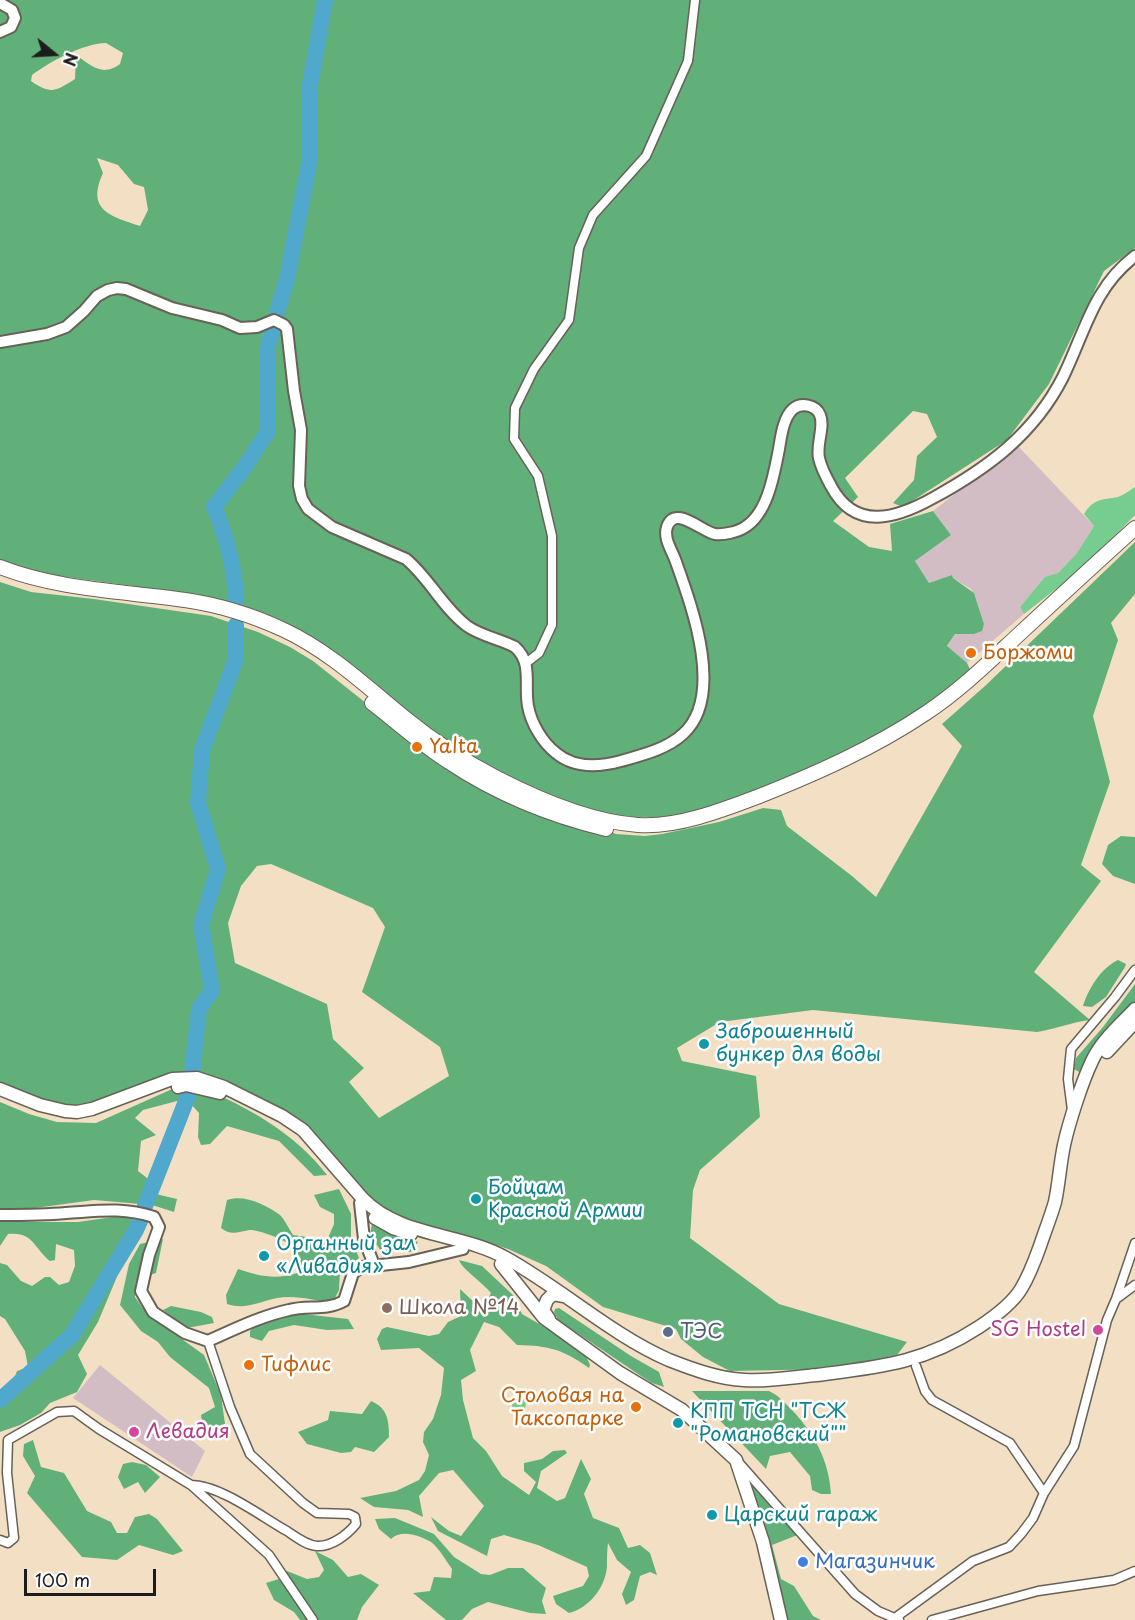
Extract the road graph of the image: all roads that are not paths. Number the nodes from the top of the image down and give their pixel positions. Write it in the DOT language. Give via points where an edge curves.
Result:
graph roads {
  1 [pos="695,0"];
  2 [pos="0,3"];
  3 [pos="0,32"];
  4 [pos="1135,256"];
  5 [pos="0,342"];
  6 [pos="1135,528"];
  7 [pos="1135,537"];
  8 [pos="0,567"];
  9 [pos="0,575"];
  10 [pos="526,663"];
  11 [pos="982,674"];
  12 [pos="1135,970"];
  13 [pos="1135,1009"];
  14 [pos="1135,1022"];
  15 [pos="0,1089"];
  16 [pos="0,1095"];
  17 [pos="1075,1119"];
  18 [pos="362,1201"];
  19 [pos="0,1215"];
  20 [pos="1135,1243"];
  21 [pos="480,1248"];
  22 [pos="463,1249"];
  23 [pos="505,1263"];
  24 [pos="374,1265"];
  25 [pos="1135,1285"];
  26 [pos="560,1296"];
  27 [pos="1116,1299"];
  28 [pos="549,1321"];
  29 [pos="208,1341"];
  30 [pos="914,1363"];
  31 [pos="736,1460"];
  32 [pos="191,1485"];
  33 [pos="1044,1493"];
  34 [pos="0,1540"];
  35 [pos="1135,1571"];
  36 [pos="897,1619"];
  37 [pos="313,1620"];
  38 [pos="782,1620"];
  39 [pos="932,1620"];
  1 -- 10 [label="street" via="688,61 646,156 593,215 579,248 569,320 534,369 515,408 514,439 538,476 552,536 552,625 539,653"];
  2 -- 3 [label="street" via="12,9 15,18 12,27"];
  4 -- 10 [label="street" via="1103,288 1062,378 1032,426 959,484 884,518 856,511 838,497 822,468 818,444 821,416 802,405 794,407 787,418 763,505 746,527 715,534 690,521 671,520 665,535 698,629 705,678 693,722 683,734 646,754 606,765 580,765 565,759 546,744 531,716"];
  5 -- 10 [label="street" via="66,327 97,296 117,288 240,328 278,321 287,329 301,430 299,486 308,509 332,528 406,559 465,624 515,647"];
  6 -- 11 [label="highway"];
  7 -- 11 [label="highway"];
  8 -- 11 [label="highway" via="50,582 185,600 259,619 316,649 441,746 472,765 561,806 639,825 714,814 796,781 895,732"];
  9 -- 11 [label="highway" via="43,588 205,611 253,626 310,656 466,773 557,815 623,832 683,829 791,792 900,739 933,718"];
  12 -- 17 [label="street" via="1071,1048 1068,1079"];
  13 -- 17 [label="main road" via="1092,1060"];
  14 -- 17 [label="main road" via="1099,1063 1084,1106"];
  15 -- 18 [label="main road" via="40,1105 78,1112 172,1079 197,1078 224,1087 303,1130"];
  16 -- 18 [label="main road" via="49,1114 77,1118 186,1085 226,1094 293,1128"];
  17 -- 30 [label="main road" via="1060,1206 1042,1258 1024,1294 996,1323 961,1346"];
  18 -- 21 [label="main road" via="405,1224"];
  18 -- 22 [label="main road" via="373,1216 393,1228"];
  18 -- 24 [label="street" via="364,1239"];
  19 -- 29 [label="street" via="115,1209 154,1218 159,1227 141,1291 153,1312 185,1333"];
  20 -- 27 [label="street"];
  21 -- 22 [label="main road"];
  21 -- 23 [label="main road"];
  22 -- 23 [label="main road"];
  22 -- 24 [label="street" via="390,1266"];
  23 -- 26 [label="main road"];
  23 -- 28 [label="main road"];
  24 -- 29 [label="street" via="353,1273 344,1301 334,1307 276,1313"];
  25 -- 27 [label="street"];
  26 -- 28 [label="main road" via="550,1302"];
  26 -- 30 [label="main road" via="652,1357 688,1372 740,1385 829,1380"];
  27 -- 33 [label="street" via="1074,1446"];
  28 -- 31 [label="main road" via="620,1373 682,1410"];
  29 -- 32 [label="street" via="250,1454 317,1513 349,1514 355,1517 356,1524 329,1545 315,1546 254,1510 200,1485"];
  30 -- 33 [label="street" via="932,1400 1010,1443"];
  31 -- 36 [label="street" via="855,1594"];
  31 -- 38 [label="main road" via="763,1542"];
  32 -- 34 [label="street" via="74,1411 57,1412 8,1440 7,1473 14,1538 8,1544"];
  32 -- 37 [label="street" via="269,1556"];
  33 -- 36 [label="street" via="1033,1518 1009,1546 973,1561"];
  35 -- 39 [label="street" via="1114,1580 1038,1591"];
}
